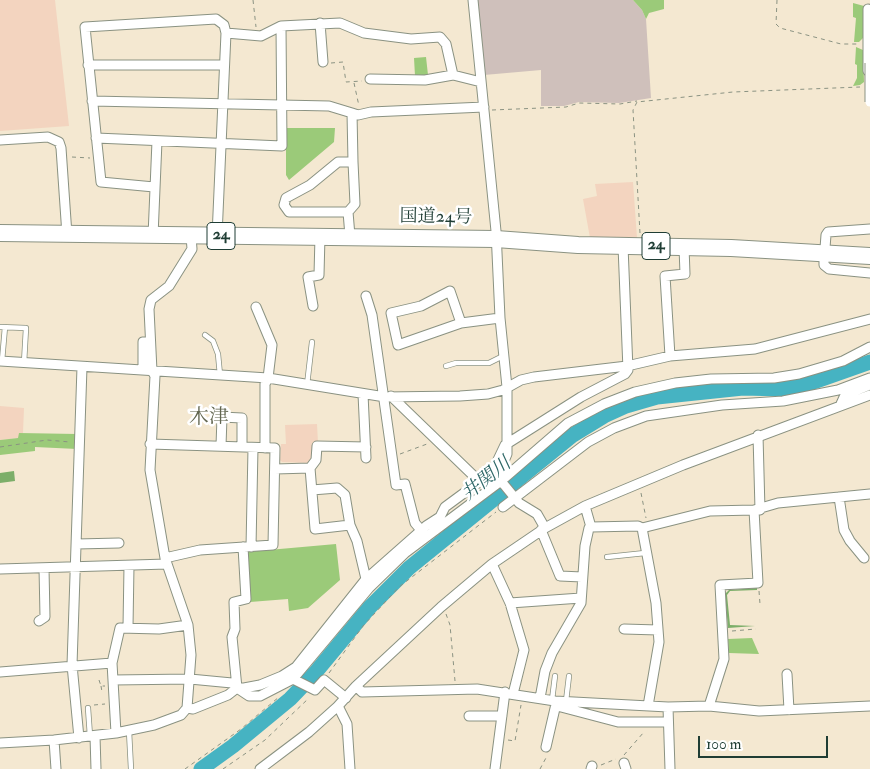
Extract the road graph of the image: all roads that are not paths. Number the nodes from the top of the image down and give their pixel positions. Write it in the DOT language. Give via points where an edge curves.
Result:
graph roads {
  1 [pos="473,0"];
  2 [pos="868,9"];
  3 [pos="320,23"];
  4 [pos="280,26"];
  5 [pos="226,33"];
  6 [pos="868,54"];
  7 [pos="323,62"];
  8 [pos="88,65"];
  9 [pos="224,65"];
  10 [pos="453,75"];
  11 [pos="870,76"];
  12 [pos="370,79"];
  13 [pos="481,82"];
  14 [pos="92,101"];
  15 [pos="223,102"];
  16 [pos="870,102"];
  17 [pos="281,104"];
  18 [pos="484,109"];
  19 [pos="356,114"];
  20 [pos="96,138"];
  21 [pos="0,140"];
  22 [pos="157,141"];
  23 [pos="220,144"];
  24 [pos="353,162"];
  25 [pos="154,187"];
  26 [pos="348,212"];
  27 [pos="870,229"];
  28 [pos="0,233"];
  29 [pos="67,235"];
  30 [pos="153,236"];
  31 [pos="191,236"];
  32 [pos="217,236"];
  33 [pos="320,236"];
  34 [pos="350,236"];
  35 [pos="496,239"];
  36 [pos="623,246"];
  37 [pos="684,247"];
  38 [pos="824,252"];
  39 [pos="870,256"];
  40 [pos="870,273"];
  41 [pos="366,296"];
  42 [pos="313,306"];
  43 [pos="256,308"];
  44 [pos="500,318"];
  45 [pos="870,319"];
  46 [pos="461,323"];
  47 [pos="3,327"];
  48 [pos="205,335"];
  49 [pos="312,342"];
  50 [pos="870,347"];
  51 [pos="504,356"];
  52 [pos="670,356"];
  53 [pos="1,361"];
  54 [pos="24,363"];
  55 [pos="82,366"];
  56 [pos="446,366"];
  57 [pos="627,366"];
  58 [pos="148,370"];
  59 [pos="220,375"];
  60 [pos="268,378"];
  61 [pos="870,378"];
  62 [pos="307,385"];
  63 [pos="870,385"];
  64 [pos="507,387"];
  65 [pos="363,394"];
  66 [pos="870,395"];
  67 [pos="388,397"];
  68 [pos="840,406"];
  69 [pos="758,435"];
  70 [pos="150,444"];
  71 [pos="506,445"];
  72 [pos="221,446"];
  73 [pos="242,447"];
  74 [pos="366,447"];
  75 [pos="253,448"];
  76 [pos="265,448"];
  77 [pos="366,458"];
  78 [pos="310,468"];
  79 [pos="275,469"];
  80 [pos="480,482"];
  81 [pos="502,482"];
  82 [pos="312,490"];
  83 [pos="870,494"];
  84 [pos="478,497"];
  85 [pos="839,497"];
  86 [pos="514,498"];
  87 [pos="585,506"];
  88 [pos="503,507"];
  89 [pos="757,510"];
  90 [pos="440,517"];
  91 [pos="350,524"];
  92 [pos="591,527"];
  93 [pos="645,527"];
  94 [pos="543,529"];
  95 [pos="421,530"];
  96 [pos="119,543"];
  97 [pos="76,544"];
  98 [pos="247,547"];
  99 [pos="645,553"];
  100 [pos="607,557"];
  101 [pos="864,558"];
  102 [pos="166,561"];
  103 [pos="492,564"];
  104 [pos="129,566"];
  105 [pos="76,567"];
  106 [pos="44,568"];
  107 [pos="0,569"];
  108 [pos="582,577"];
  109 [pos="366,579"];
  110 [pos="581,598"];
  111 [pos="510,603"];
  112 [pos="39,621"];
  113 [pos="188,625"];
  114 [pos="128,627"];
  115 [pos="624,628"];
  116 [pos="658,630"];
  117 [pos="112,663"];
  118 [pos="72,666"];
  119 [pos="0,672"];
  120 [pos="787,674"];
  121 [pos="555,676"];
  122 [pos="569,676"];
  123 [pos="190,679"];
  124 [pos="113,680"];
  125 [pos="295,680"];
  126 [pos="356,686"];
  127 [pos="237,688"];
  128 [pos="513,694"];
  129 [pos="346,698"];
  130 [pos="540,698"];
  131 [pos="566,701"];
  132 [pos="555,702"];
  133 [pos="338,706"];
  134 [pos="648,706"];
  135 [pos="708,706"];
  136 [pos="870,706"];
  137 [pos="88,708"];
  138 [pos="186,708"];
  139 [pos="668,708"];
  140 [pos="789,710"];
  141 [pos="469,716"];
  142 [pos="502,716"];
  143 [pos="668,722"];
  144 [pos="129,731"];
  145 [pos="116,733"];
  146 [pos="93,737"];
  147 [pos="79,738"];
  148 [pos="54,740"];
  149 [pos="0,743"];
  150 [pos="546,752"];
  151 [pos="56,769"];
  152 [pos="96,769"];
  153 [pos="131,769"];
  154 [pos="260,769"];
  155 [pos="350,769"];
  156 [pos="495,769"];
  157 [pos="670,769"];
  1 -- 13 [label="street"];
  2 -- 6 [label="street"];
  3 -- 4 [label="street"];
  3 -- 7 [label="street"];
  3 -- 10 [label="street" via="340,23 364,33 411,39 440,37 446,44"];
  4 -- 5 [label="street" via="257,36"];
  4 -- 17 [label="street"];
  5 -- 8 [label="street" via="222,22 213,18 85,26"];
  5 -- 9 [label="street"];
  6 -- 11 [label="street"];
  6 -- 16 [label="street, bridge"];
  8 -- 9 [label="street"];
  8 -- 14 [label="street"];
  9 -- 15 [label="street"];
  10 -- 12 [label="street" via="425,80"];
  10 -- 13 [label="street"];
  13 -- 18 [label="street"];
  14 -- 15 [label="street"];
  14 -- 20 [label="street"];
  15 -- 17 [label="street"];
  15 -- 23 [label="street"];
  17 -- 19 [label="street" via="329,106"];
  17 -- 23 [label="street" via="282,146"];
  18 -- 19 [label="street"];
  18 -- 35 [label="street"];
  19 -- 24 [label="street"];
  20 -- 22 [label="street"];
  20 -- 25 [label="street" via="101,182"];
  21 -- 29 [label="street" via="48,137 59,142"];
  22 -- 23 [label="street"];
  22 -- 25 [label="street"];
  23 -- 32 [label="street"];
  24 -- 26 [label="street" via="355,204"];
  24 -- 26 [label="street" via="338,162 310,185 286,198 284,205 289,212"];
  25 -- 30 [label="street"];
  26 -- 34 [label="street"];
  27 -- 38 [label="street" via="828,232"];
  28 -- 29 [label="highway, 国道24号 / 24"];
  29 -- 30 [label="highway, 国道24号 / 24"];
  30 -- 31 [label="highway, 国道24号 / 24"];
  31 -- 32 [label="highway, 国道24号 / 24"];
  31 -- 58 [label="street" via="192,249 169,286 151,300 148,310"];
  32 -- 33 [label="highway, 国道24号 / 24"];
  33 -- 34 [label="highway, 国道24号 / 24"];
  33 -- 42 [label="street" via="319,275 308,277"];
  34 -- 35 [label="highway, 国道24号 / 24"];
  35 -- 36 [label="highway, 国道24号 / 24"];
  35 -- 44 [label="street"];
  36 -- 37 [label="highway, 国道24号 / 24"];
  36 -- 57 [label="street"];
  37 -- 38 [label="highway, 国道24号 / 24"];
  37 -- 52 [label="street" via="685,274 665,276"];
  38 -- 39 [label="highway, 国道24号 / 24"];
  38 -- 40 [label="street" via="827,268"];
  41 -- 67 [label="street"];
  43 -- 60 [label="street" via="272,344"];
  44 -- 46 [label="street"];
  44 -- 51 [label="street"];
  45 -- 52 [label="street" via="755,349"];
  46 -- 46 [label="street" via="398,345 391,313 422,306 450,291"];
  47 -- 53 [label="lane"];
  47 -- 54 [label="lane" via="26,328"];
  48 -- 59 [label="lane" via="213,341 218,354"];
  49 -- 62 [label="lane"];
  50 -- 81 [label="street" via="843,361 799,374 675,383 627,395 568,423"];
  51 -- 56 [label="lane" via="489,363 463,362"];
  51 -- 64 [label="street"];
  52 -- 57 [label="street"];
  53 -- 54 [label="street"];
  54 -- 55 [label="street"];
  55 -- 58 [label="street"];
  55 -- 97 [label="street"];
  57 -- 64 [label="street" via="534,377"];
  57 -- 71 [label="street" via="625,374 581,397"];
  58 -- 59 [label="street"];
  58 -- 70 [label="street" via="156,376"];
  59 -- 60 [label="street"];
  60 -- 62 [label="street"];
  60 -- 76 [label="street" via="265,384"];
  61 -- 86 [label="street" via="838,390 783,401 722,405 646,416 588,442"];
  62 -- 65 [label="street"];
  63 -- 68 [label="street" via="845,395"];
  64 -- 67 [label="street" via="488,394"];
  64 -- 71 [label="street"];
  65 -- 67 [label="street"];
  65 -- 74 [label="street"];
  66 -- 68 [label="street"];
  67 -- 80 [label="street"];
  67 -- 95 [label="street" via="396,486 405,484 415,523"];
  68 -- 69 [label="street"];
  69 -- 87 [label="street"];
  69 -- 89 [label="street"];
  70 -- 72 [label="street"];
  70 -- 102 [label="street" via="150,470"];
  71 -- 80 [label="street" via="495,466"];
  71 -- 81 [label="street"];
  72 -- 73 [label="street"];
  72 -- 73 [label="street" via="222,417 228,417 242,418"];
  73 -- 75 [label="street"];
  74 -- 77 [label="street"];
  74 -- 78 [label="street" via="317,446 316,460"];
  75 -- 76 [label="street"];
  75 -- 98 [label="street"];
  76 -- 79 [label="street" via="275,448"];
  78 -- 79 [label="street"];
  78 -- 82 [label="street"];
  79 -- 98 [label="street" via="273,545"];
  80 -- 90 [label="street" via="445,507"];
  81 -- 84 [label="street"];
  81 -- 86 [label="street"];
  82 -- 91 [label="street" via="337,488 345,495"];
  82 -- 91 [label="street" via="315,529"];
  83 -- 85 [label="street"];
  84 -- 90 [label="street" via="469,498"];
  84 -- 125 [label="street" via="390,567 350,609"];
  85 -- 89 [label="street" via="778,503"];
  85 -- 101 [label="street" via="844,530"];
  86 -- 88 [label="street"];
  86 -- 94 [label="street" via="536,514"];
  87 -- 92 [label="street"];
  87 -- 94 [label="street"];
  89 -- 93 [label="street" via="710,511"];
  89 -- 135 [label="street" via="758,583 720,585 724,662"];
  90 -- 95 [label="street"];
  91 -- 109 [label="street"];
  92 -- 93 [label="street"];
  92 -- 108 [label="street" via="585,546"];
  93 -- 99 [label="street"];
  94 -- 103 [label="street"];
  94 -- 108 [label="street" via="560,576"];
  95 -- 109 [label="street"];
  96 -- 97 [label="street"];
  97 -- 105 [label="street"];
  98 -- 102 [label="street" via="200,550"];
  98 -- 127 [label="street" via="246,599 234,602 235,629 232,637"];
  99 -- 100 [label="lane"];
  99 -- 116 [label="street" via="656,602"];
  102 -- 104 [label="street"];
  102 -- 113 [label="street"];
  103 -- 111 [label="street"];
  103 -- 126 [label="street"];
  104 -- 105 [label="street"];
  104 -- 114 [label="street"];
  105 -- 106 [label="street"];
  105 -- 118 [label="street"];
  106 -- 107 [label="street"];
  106 -- 112 [label="street" via="46,617"];
  108 -- 110 [label="street"];
  109 -- 127 [label="street" via="296,667 260,685"];
  110 -- 111 [label="street"];
  110 -- 130 [label="street" via="579,609 552,653"];
  111 -- 128 [label="street" via="524,650"];
  113 -- 114 [label="street"];
  113 -- 123 [label="street"];
  114 -- 117 [label="street" via="119,630"];
  115 -- 116 [label="street"];
  116 -- 134 [label="street" via="659,642"];
  117 -- 118 [label="street"];
  117 -- 124 [label="street"];
  118 -- 119 [label="street"];
  118 -- 147 [label="street"];
  120 -- 140 [label="street"];
  121 -- 132 [label="lane"];
  122 -- 131 [label="lane"];
  123 -- 124 [label="street"];
  123 -- 127 [label="street" via="232,683"];
  123 -- 138 [label="street"];
  124 -- 145 [label="street"];
  125 -- 127 [label="street" via="256,697"];
  125 -- 129 [label="street" via="314,690 324,680"];
  126 -- 128 [label="street" via="362,692 477,688"];
  126 -- 129 [label="street"];
  127 -- 138 [label="street" via="210,702"];
  128 -- 130 [label="street"];
  128 -- 142 [label="street"];
  129 -- 133 [label="street"];
  130 -- 132 [label="street"];
  131 -- 132 [label="street"];
  131 -- 134 [label="street"];
  132 -- 143 [label="street" via="561,707 618,722"];
  132 -- 150 [label="street"];
  133 -- 154 [label="street"];
  133 -- 155 [label="street" via="347,724"];
  134 -- 139 [label="street"];
  135 -- 139 [label="street"];
  135 -- 140 [label="street"];
  136 -- 140 [label="street"];
  137 -- 146 [label="lane"];
  138 -- 144 [label="street" via="181,715"];
  139 -- 143 [label="street"];
  141 -- 142 [label="street"];
  142 -- 156 [label="street"];
  143 -- 157 [label="street"];
  144 -- 145 [label="street"];
  144 -- 153 [label="lane"];
  145 -- 146 [label="street"];
  146 -- 147 [label="street"];
  146 -- 152 [label="street"];
  147 -- 148 [label="street"];
  148 -- 149 [label="street"];
  148 -- 151 [label="street"];
}
